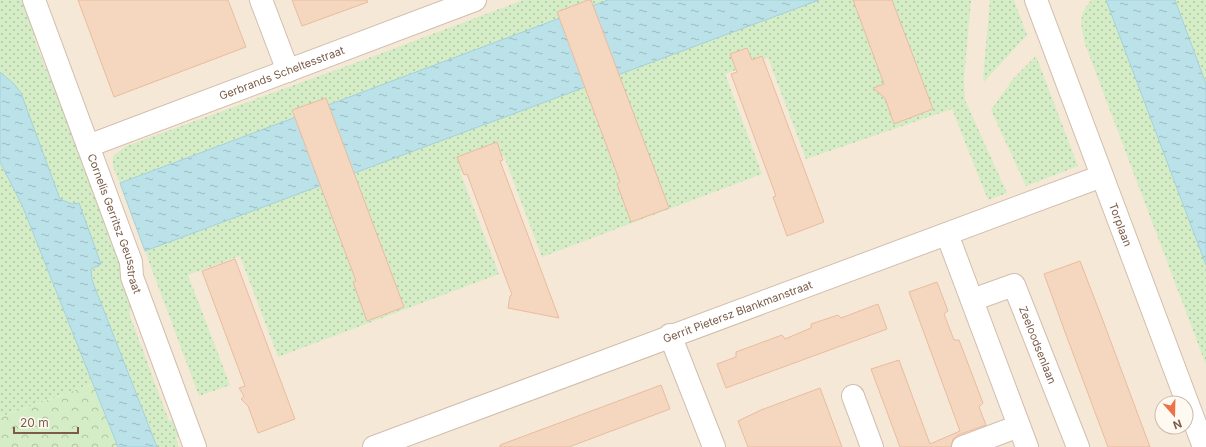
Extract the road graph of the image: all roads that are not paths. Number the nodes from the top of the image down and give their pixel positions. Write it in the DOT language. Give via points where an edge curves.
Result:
graph roads {
  1 [pos="34,0"];
  2 [pos="261,0"];
  3 [pos="475,0"];
  4 [pos="1038,1"];
  5 [pos="288,71"];
  6 [pos="88,146"];
  7 [pos="1102,176"];
  8 [pos="947,234"];
  9 [pos="972,300"];
  10 [pos="670,335"];
  11 [pos="853,396"];
  12 [pos="1019,426"];
  13 [pos="400,442"];
  14 [pos="712,443"];
  15 [pos="195,447"];
  16 [pos="374,447"];
  17 [pos="872,447"];
  18 [pos="963,447"];
  19 [pos="1027,447"];
  20 [pos="1078,447"];
  21 [pos="1204,447"];
  1 -- 6 [label="street, Cornelis Gerritsz Geusstraat"];
  2 -- 5 [label="street"];
  3 -- 5 [label="street, Gerbrands Scheltesstraat"];
  4 -- 7 [label="street, Torplaan"];
  5 -- 6 [label="street, Gerbrands Scheltesstraat"];
  6 -- 15 [label="street, Cornelis Gerritsz Geusstraat" via="131,262 132,277"];
  7 -- 8 [label="street, Gerrit Pietersz Blankmanstraat"];
  7 -- 21 [label="street, Torplaan"];
  8 -- 9 [label="street"];
  8 -- 10 [label="street, Gerrit Pietersz Blankmanstraat"];
  9 -- 12 [label="street"];
  9 -- 20 [label="street, Zeeloodsenlaan" via="1014,285"];
  10 -- 13 [label="street, Gerrit Pietersz Blankmanstraat"];
  10 -- 14 [label="street"];
  11 -- 17 [label="street"];
  12 -- 18 [label="street"];
  12 -- 19 [label="street"];
  13 -- 16 [label="street, Gerrit Pietersz Blankmanstraat"];
}
